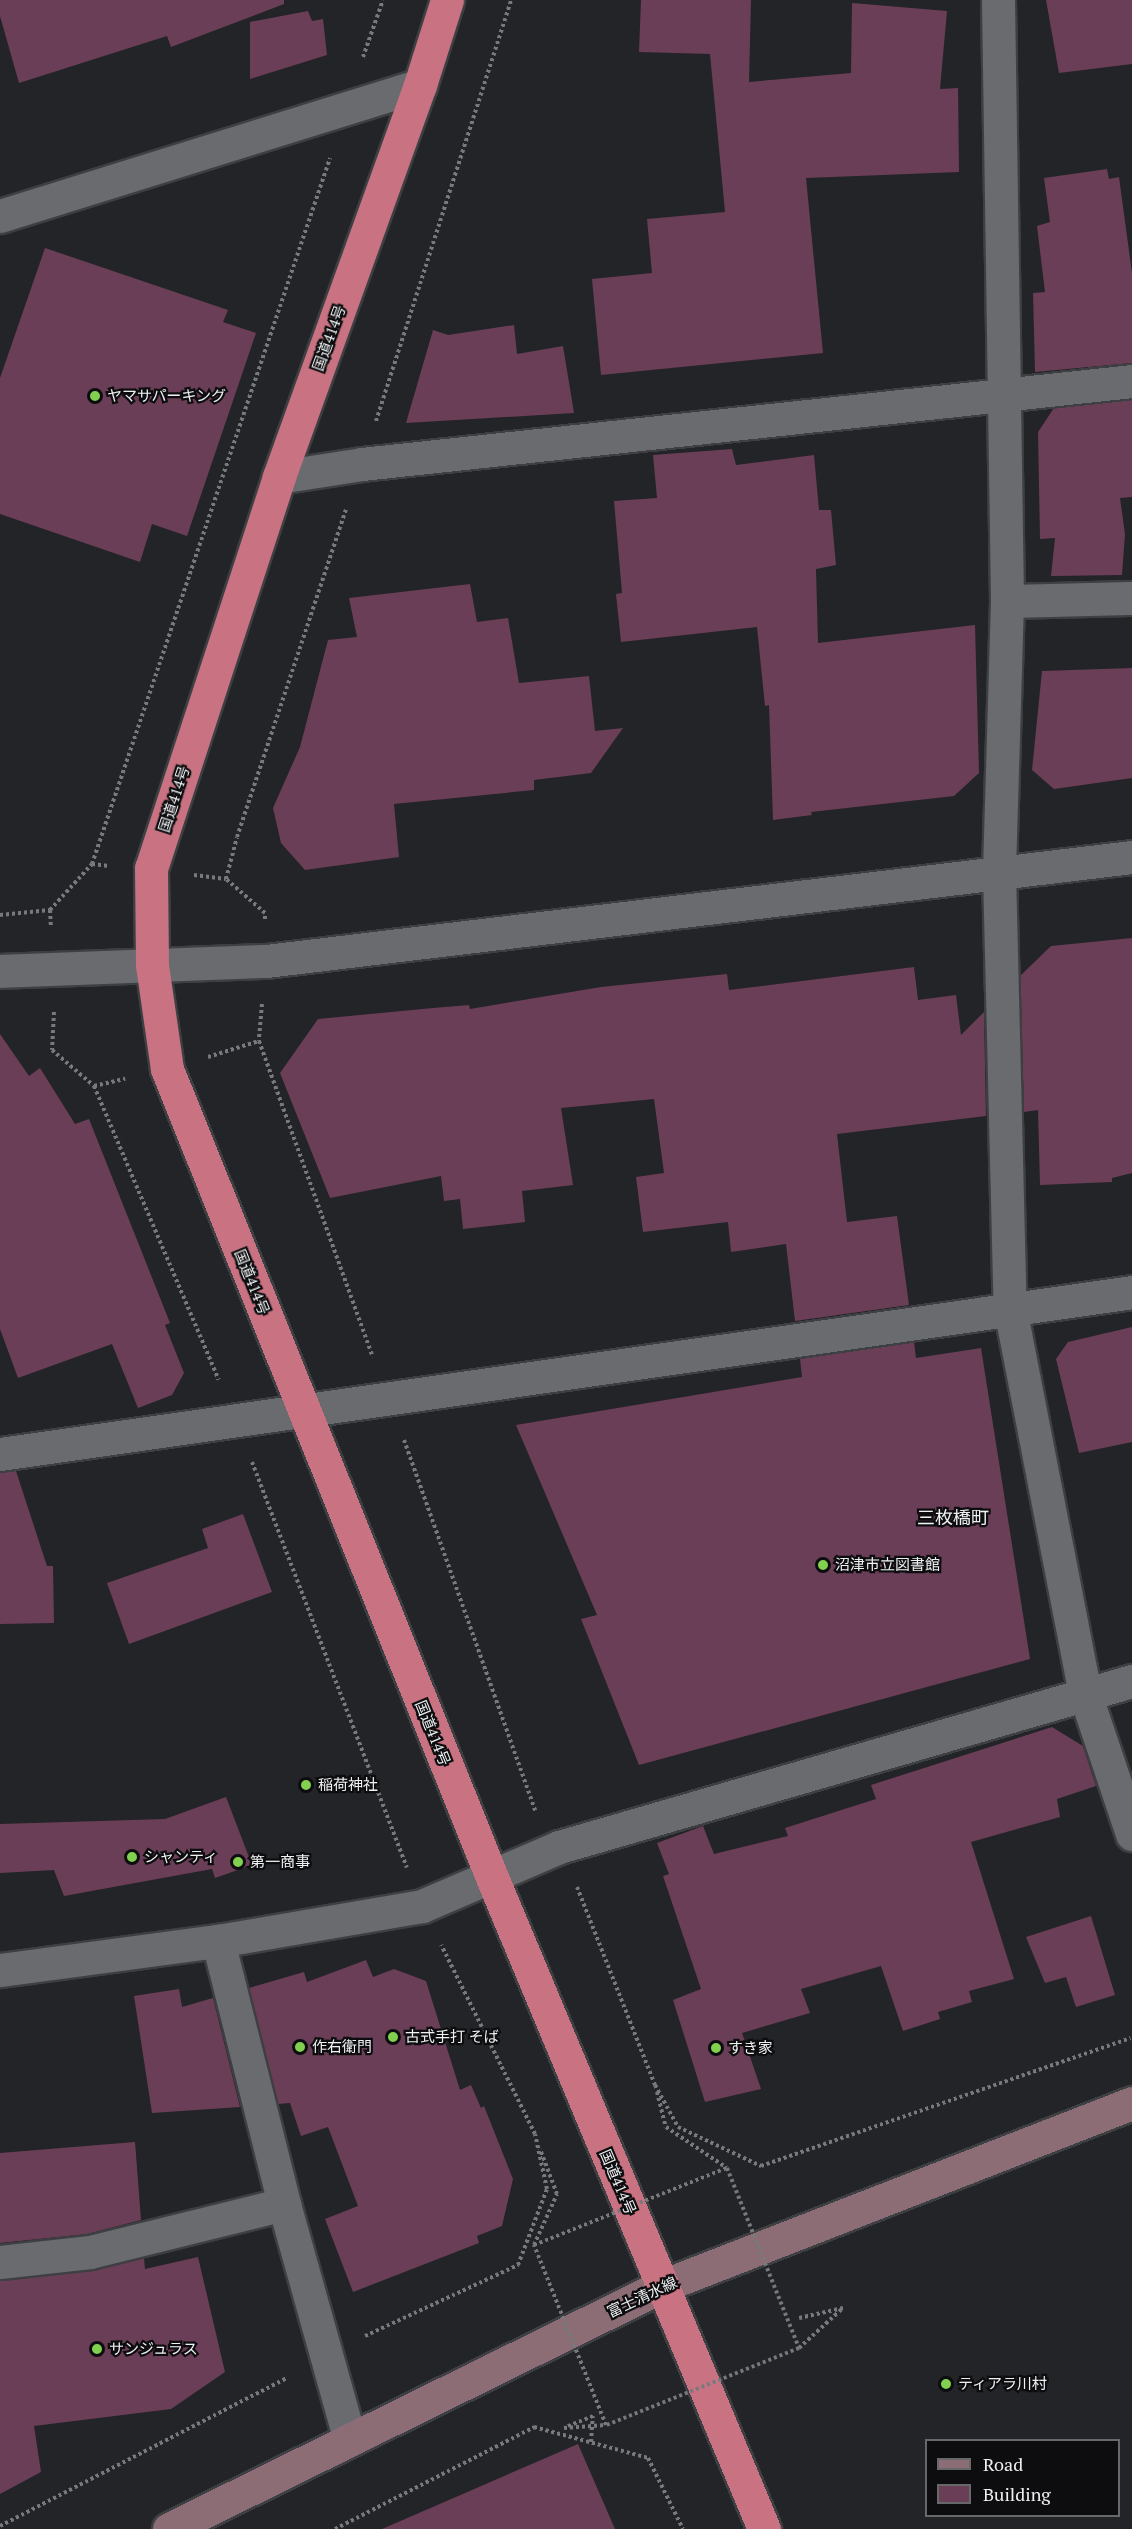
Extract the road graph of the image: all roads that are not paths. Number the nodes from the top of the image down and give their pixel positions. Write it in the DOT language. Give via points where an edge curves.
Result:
graph roads {
  1 [pos="447,0"];
  2 [pos="998,0"];
  3 [pos="420,85"];
  4 [pos="0,216"];
  5 [pos="1132,381"];
  6 [pos="1006,393"];
  7 [pos="279,477"];
  8 [pos="1132,598"];
  9 [pos="1007,601"];
  10 [pos="1132,857"];
  11 [pos="999,872"];
  12 [pos="152,965"];
  13 [pos="0,971"];
  14 [pos="1132,1292"];
  15 [pos="1010,1308"];
  16 [pos="303,1411"];
  17 [pos="0,1454"];
  18 [pos="1132,1681"];
  19 [pos="1085,1694"];
  20 [pos="1132,1834"];
  21 [pos="491,1875"];
  22 [pos="218,1941"];
  23 [pos="0,1970"];
  24 [pos="1132,2103"];
  25 [pos="284,2204"];
  26 [pos="0,2262"];
  27 [pos="662,2286"];
  28 [pos="349,2437"];
  29 [pos="169,2529"];
  30 [pos="764,2529"];
  1 -- 3 [label="highway, 国道414号"];
  2 -- 6 [label="street"];
  3 -- 4 [label="street"];
  3 -- 7 [label="highway, 国道414号"];
  5 -- 6 [label="street"];
  6 -- 7 [label="street" via="362,464"];
  6 -- 9 [label="street"];
  7 -- 12 [label="highway, 国道414号" via="151,868"];
  8 -- 9 [label="street"];
  9 -- 11 [label="street"];
  10 -- 11 [label="street"];
  11 -- 12 [label="street" via="266,961"];
  11 -- 15 [label="street"];
  12 -- 13 [label="street"];
  12 -- 16 [label="highway, 国道414号" via="167,1069"];
  14 -- 15 [label="street"];
  15 -- 16 [label="street"];
  15 -- 19 [label="street"];
  16 -- 17 [label="street"];
  16 -- 21 [label="highway, 国道414号"];
  18 -- 19 [label="street"];
  19 -- 20 [label="street"];
  19 -- 21 [label="street" via="559,1847"];
  21 -- 22 [label="street" via="422,1906"];
  21 -- 27 [label="highway, 国道414号"];
  22 -- 23 [label="street"];
  22 -- 25 [label="street"];
  24 -- 27 [label="main road, 富士清水線"];
  25 -- 26 [label="street" via="90,2252"];
  25 -- 28 [label="street"];
  27 -- 28 [label="main road, 富士清水線"];
  27 -- 30 [label="highway, 国道414号"];
  28 -- 29 [label="main road, 富士清水線"];
}
